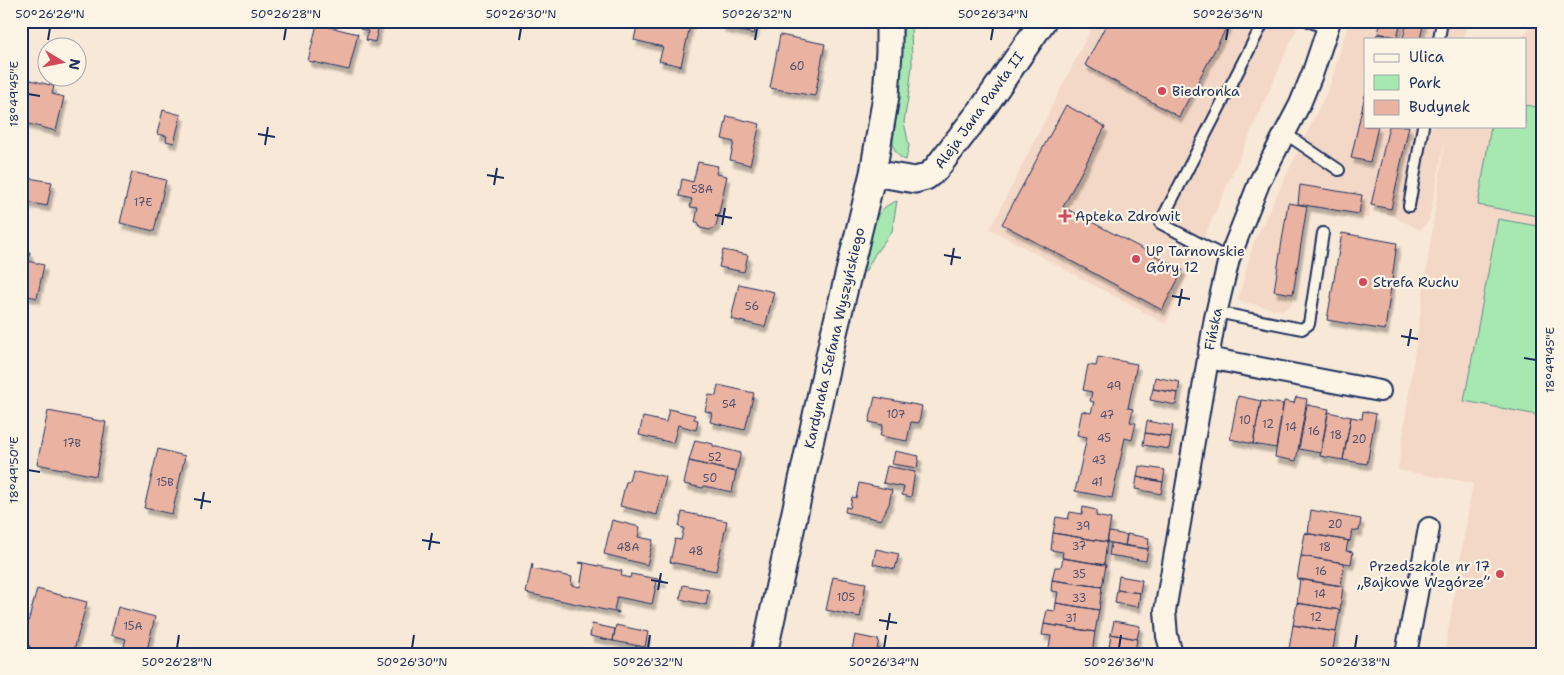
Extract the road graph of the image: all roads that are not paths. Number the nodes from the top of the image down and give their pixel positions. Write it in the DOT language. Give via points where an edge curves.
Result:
graph roads {
  1 [pos="889,21"];
  2 [pos="1043,21"];
  3 [pos="1264,21"];
  4 [pos="1442,21"];
  5 [pos="1322,24"];
  6 [pos="1439,38"];
  7 [pos="1423,128"];
  8 [pos="1286,134"];
  9 [pos="1338,170"];
  10 [pos="873,173"];
  11 [pos="1409,206"];
  12 [pos="1323,233"];
  13 [pos="1230,259"];
  14 [pos="1216,312"];
  15 [pos="1208,358"];
  16 [pos="1380,391"];
  17 [pos="1429,528"];
  18 [pos="764,654"];
  19 [pos="1172,654"];
  20 [pos="1406,654"];
  1 -- 10 [label="street, Kardynała Stefana Wyszyńskiego" via="886,96"];
  2 -- 10 [label="street, Aleja Jana Pawła II" via="935,170 915,180"];
  3 -- 13 [label="lane" via="1160,223"];
  4 -- 6 [label="lane"];
  5 -- 8 [label="street, Fińska" via="1314,72"];
  7 -- 11 [label="lane"];
  8 -- 9 [label="lane"];
  8 -- 13 [label="street, Fińska" via="1260,183"];
  10 -- 18 [label="street, Kardynała Stefana Wyszyńskiego" via="834,333"];
  12 -- 14 [label="lane" via="1309,324 1302,329"];
  13 -- 14 [label="street, Fińska"];
  14 -- 15 [label="street, Fińska"];
  15 -- 16 [label="street"];
  15 -- 19 [label="street, Fińska" via="1165,611"];
  17 -- 20 [label="street"];
}
